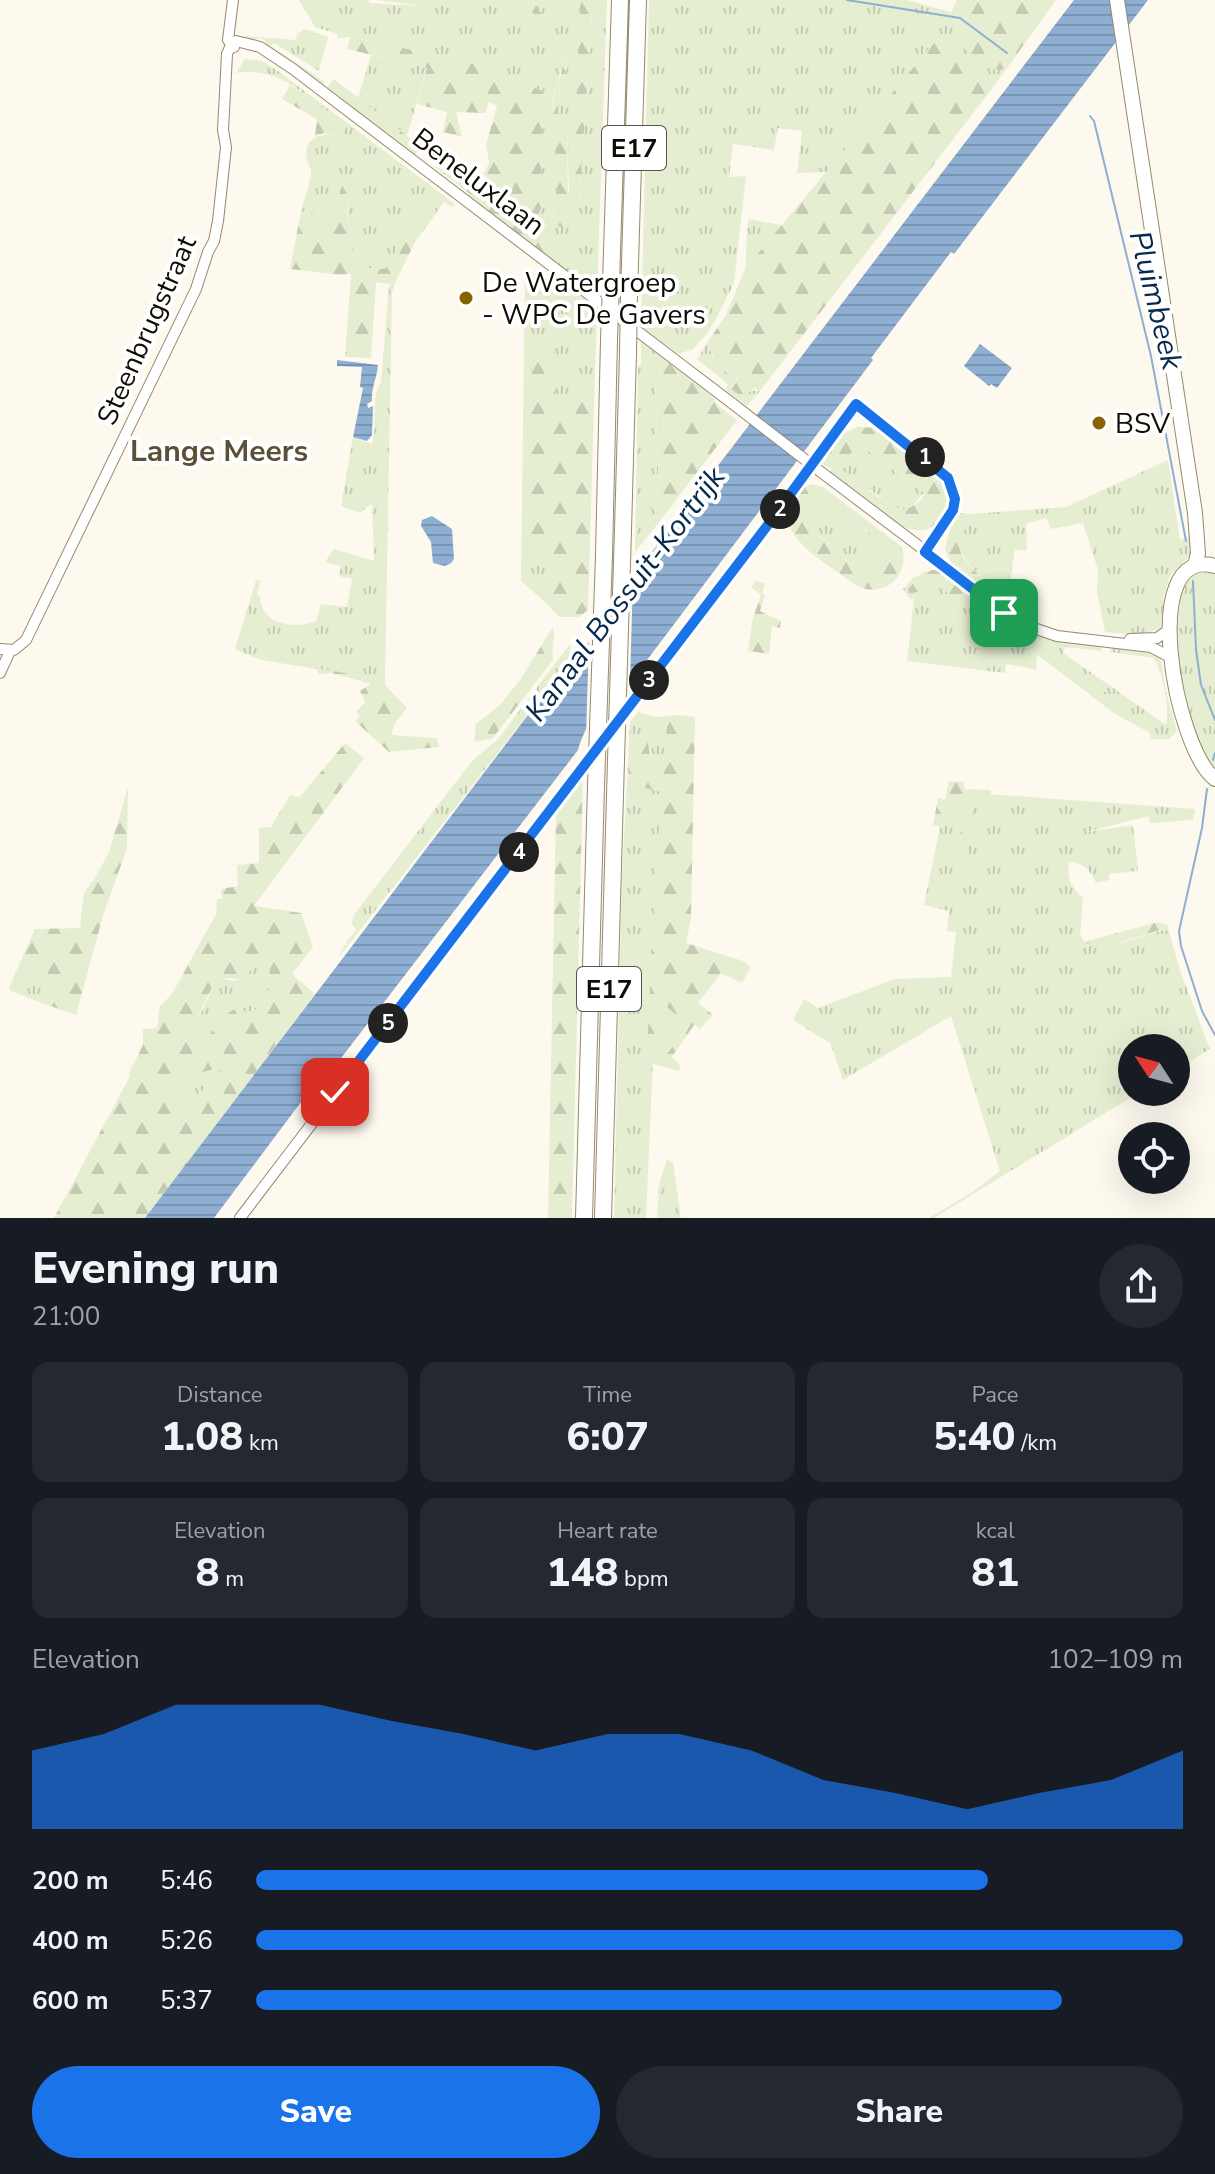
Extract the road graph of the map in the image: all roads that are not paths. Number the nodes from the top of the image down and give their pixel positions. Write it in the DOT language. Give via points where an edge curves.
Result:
graph roads {
  1 [pos="233,0"];
  2 [pos="620,0"];
  3 [pos="638,0"];
  4 [pos="1117,0"];
  5 [pos="234,43"];
  6 [pos="1195,513"];
  7 [pos="925,552"];
  8 [pos="1195,566"];
  9 [pos="1214,566"];
  10 [pos="1170,629"];
  11 [pos="1092,639"];
  12 [pos="5,650"];
  13 [pos="1170,657"];
  14 [pos="0,673"];
  15 [pos="1215,779"];
  16 [pos="240,1218"];
  17 [pos="584,1218"];
  18 [pos="603,1218"];
  1 -- 5 [label="street, Steenbrugstraat" via="228,40"];
  2 -- 17 [label="highway, E17, bridge"];
  3 -- 18 [label="highway, E17, bridge"];
  4 -- 6 [label="main road"];
  5 -- 7 [label="street, Beneluxlaan, bridge" via="245,52 268,53 349,110"];
  5 -- 12 [label="street, Steenbrugstraat" via="227,54 225,158 214,241 193,295 26,640 19,648"];
  6 -- 8 [label="main road"];
  6 -- 9 [label="main road" via="1205,553"];
  7 -- 11 [label="street, Beneluxlaan" via="1022,624 1057,636"];
  7 -- 16 [label="street" via="949,519 955,499 948,478 856,404"];
  8 -- 9 [label="main road"];
  8 -- 10 [label="main road" via="1178,582"];
  10 -- 11 [label="street, Beneluxlaan" via="1152,639"];
  10 -- 13 [label="main road"];
  11 -- 13 [label="street, Beneluxlaan" via="1151,647"];
  12 -- 14 [label="street, Steenbrugstraat"];
  13 -- 15 [label="main road" via="1190,741 1202,767"];
}
